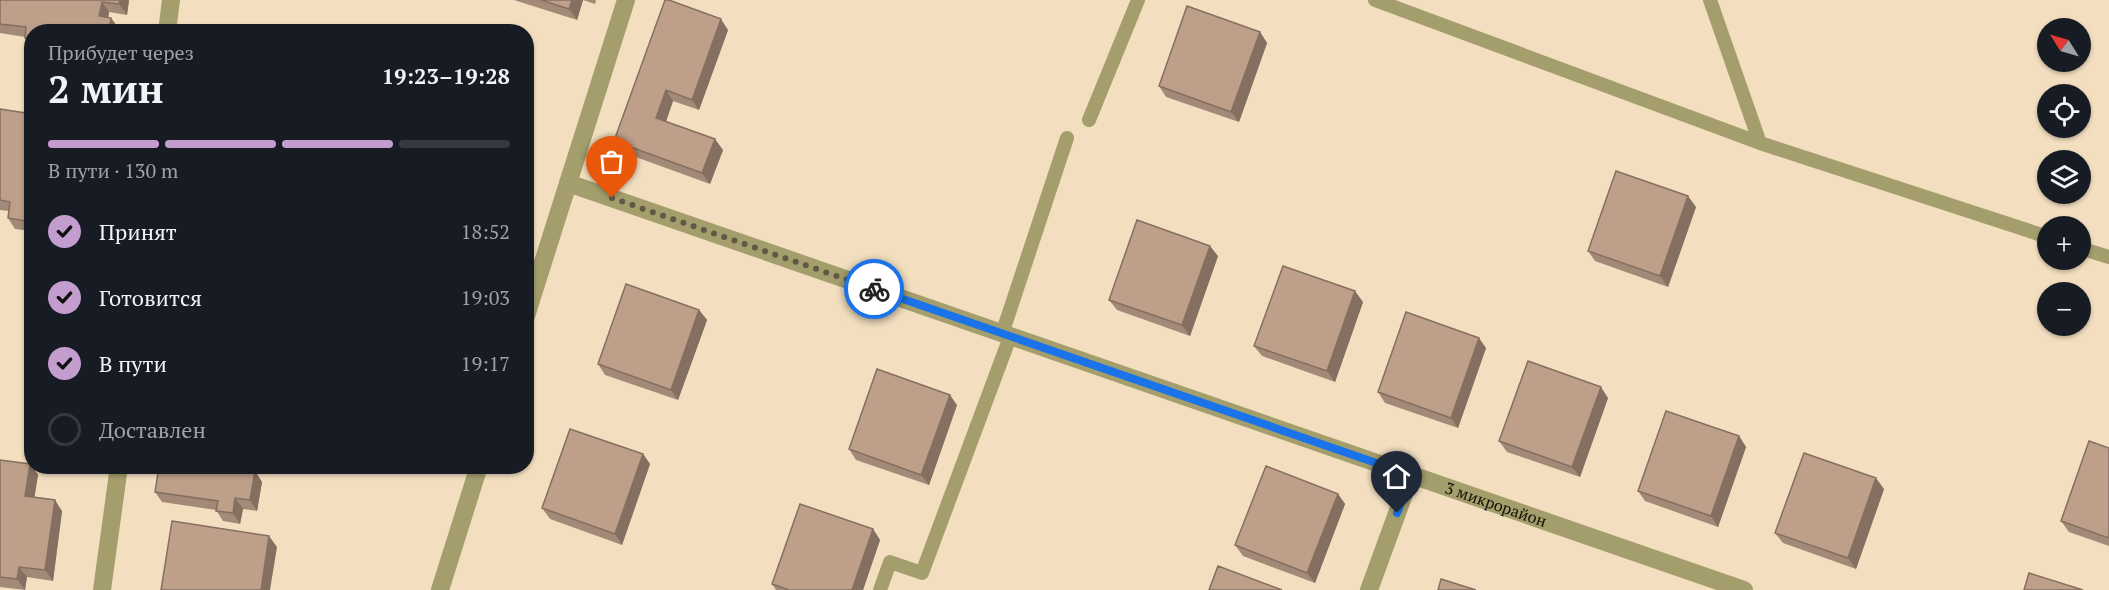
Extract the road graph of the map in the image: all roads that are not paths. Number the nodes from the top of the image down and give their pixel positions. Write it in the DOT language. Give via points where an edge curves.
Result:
graph roads {
  1 [pos="171,0"];
  2 [pos="626,0"];
  3 [pos="1138,0"];
  4 [pos="1375,0"];
  5 [pos="1710,0"];
  6 [pos="168,24"];
  7 [pos="1089,120"];
  8 [pos="1067,138"];
  9 [pos="1760,143"];
  10 [pos="568,183"];
  11 [pos="2037,233"];
  12 [pos="2091,251"];
  13 [pos="2109,257"];
  14 [pos="534,291"];
  15 [pos="1006,335"];
  16 [pos="118,474"];
  17 [pos="476,474"];
  18 [pos="1411,475"];
  19 [pos="102,590"];
  20 [pos="440,590"];
  21 [pos="880,590"];
  22 [pos="1369,590"];
  23 [pos="1744,590"];
  1 -- 6 [label="street"];
  2 -- 10 [label="street"];
  3 -- 7 [label="lane"];
  4 -- 9 [label="lane"];
  5 -- 9 [label="lane"];
  8 -- 15 [label="lane"];
  9 -- 11 [label="lane"];
  10 -- 14 [label="street"];
  10 -- 15 [label="street, 3 микрорайон"];
  12 -- 13 [label="lane"];
  15 -- 18 [label="street, 3 микрорайон"];
  15 -- 21 [label="lane" via="922,573 890,562"];
  16 -- 19 [label="street"];
  17 -- 20 [label="street"];
  18 -- 22 [label="street"];
  18 -- 23 [label="street, 3 микрорайон"];
}
